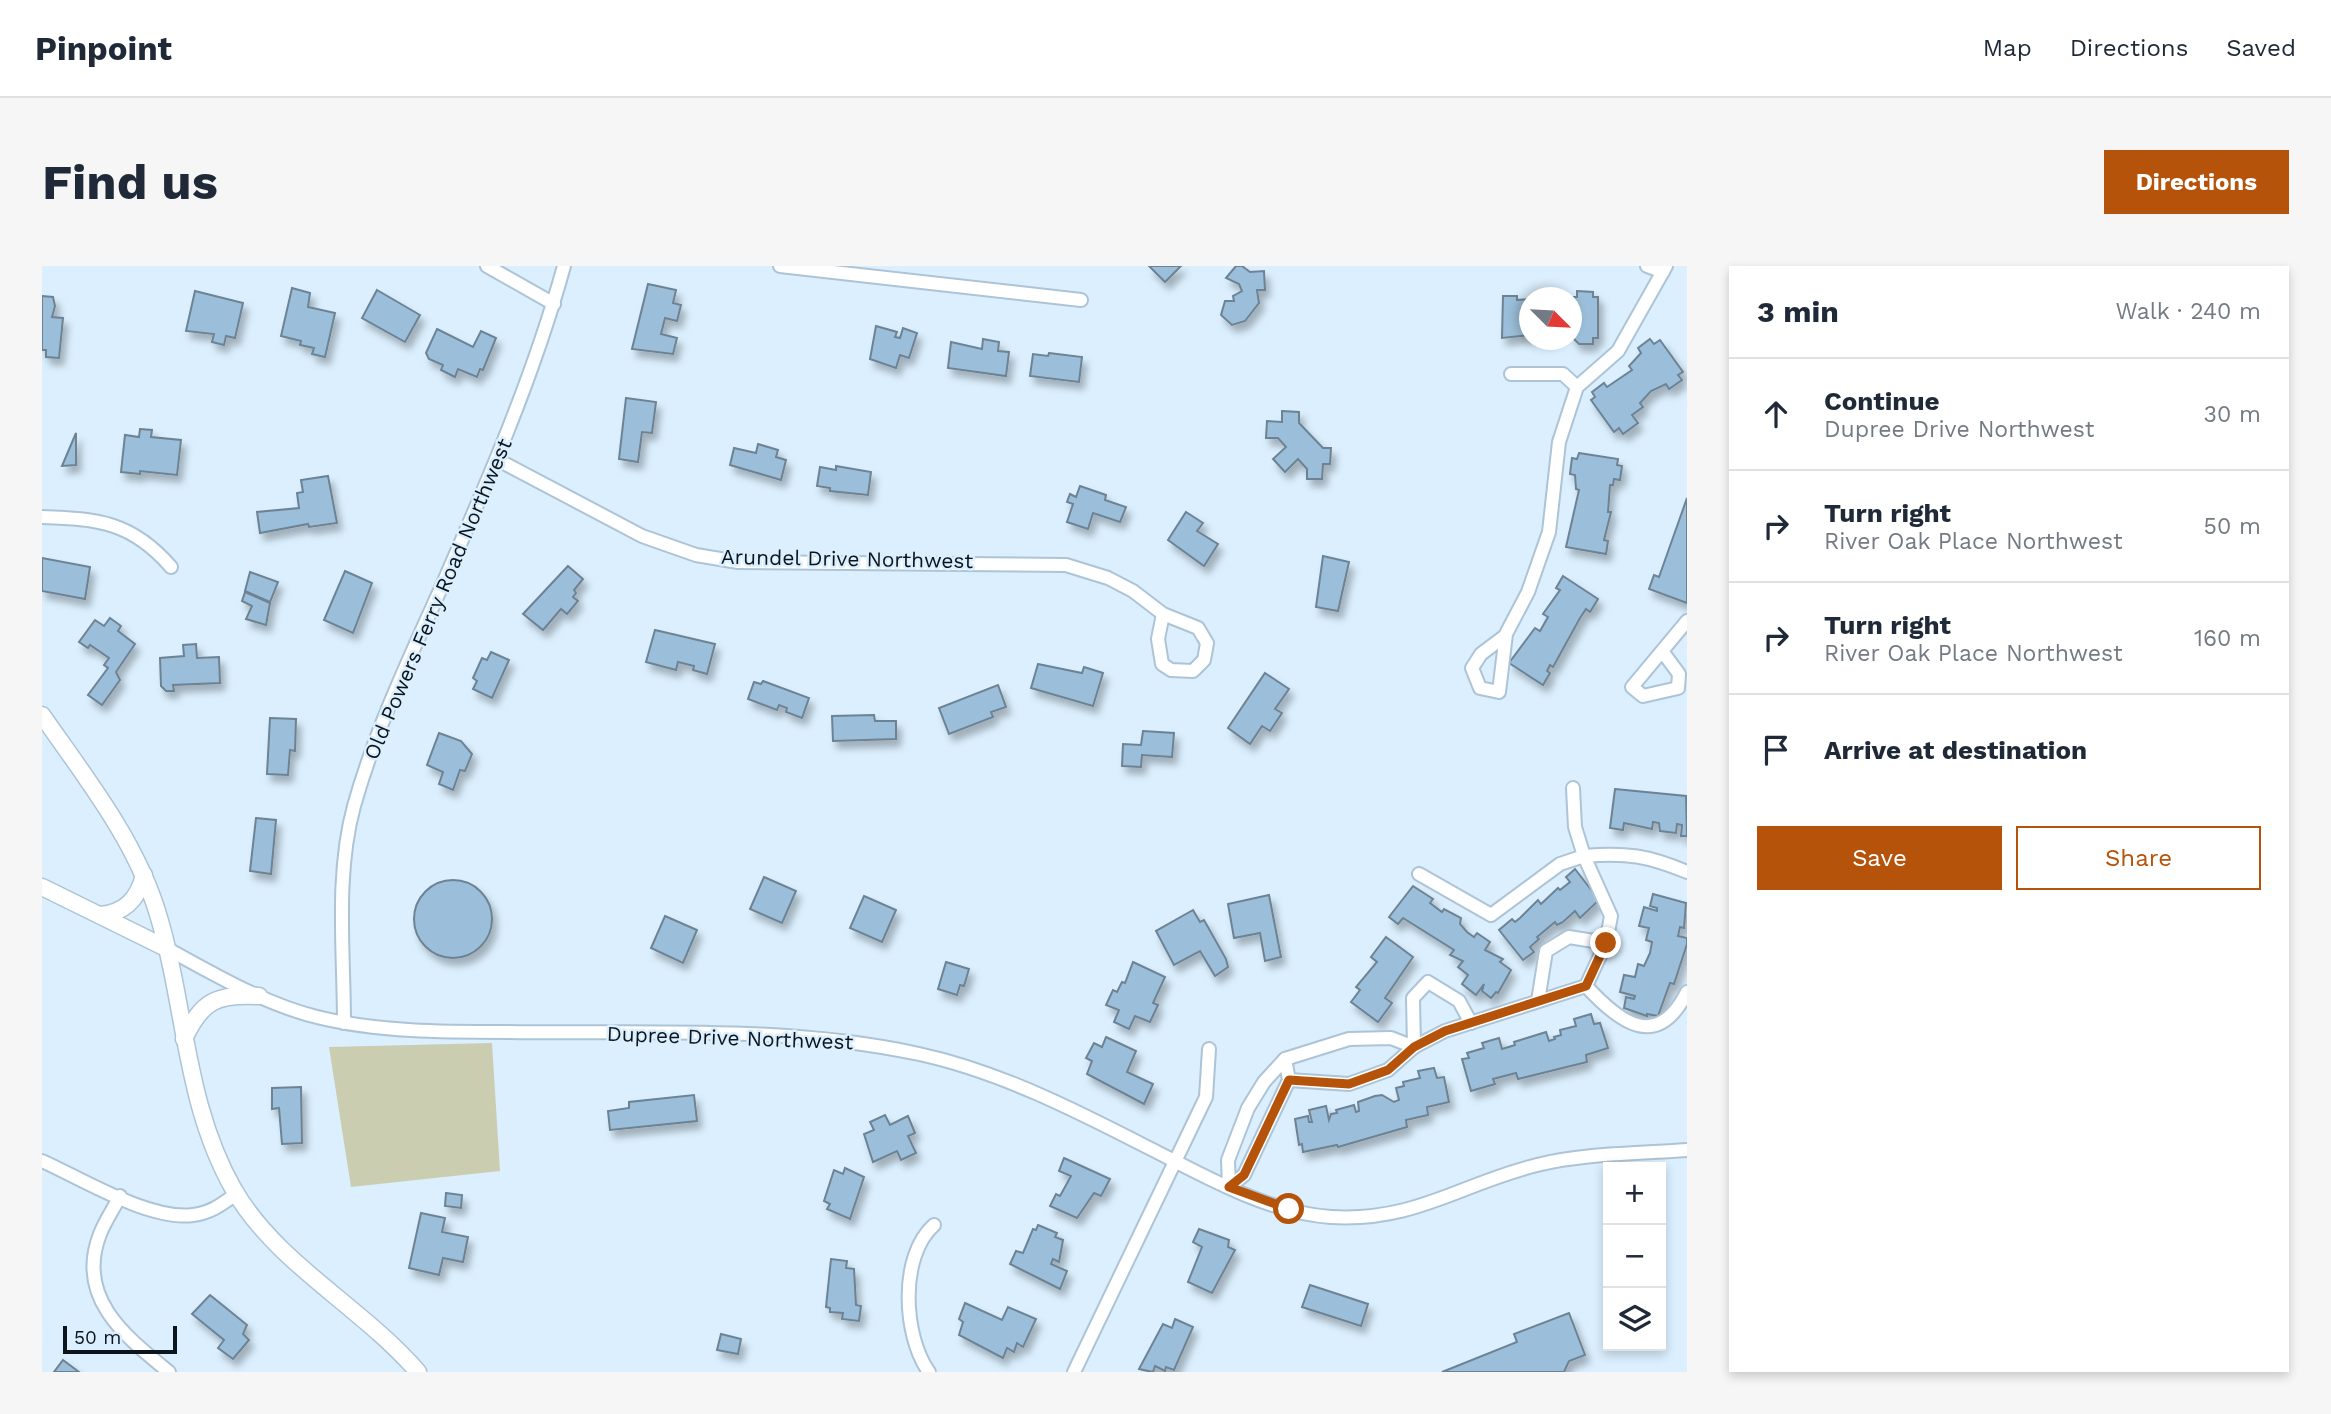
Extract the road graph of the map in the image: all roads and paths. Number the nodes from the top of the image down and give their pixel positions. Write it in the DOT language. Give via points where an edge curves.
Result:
graph roads {
  1 [pos="487,266"];
  2 [pos="564,266"];
  3 [pos="780,266"];
  4 [pos="1647,266"];
  5 [pos="1665,269"];
  6 [pos="1081,300"];
  7 [pos="554,304"];
  8 [pos="1511,374"];
  9 [pos="1577,387"];
  10 [pos="498,460"];
  11 [pos="42,517"];
  12 [pos="171,567"];
  13 [pos="1163,614"];
  14 [pos="1687,621"];
  15 [pos="1505,635"];
  16 [pos="1662,651"];
  17 [pos="42,715"];
  18 [pos="1573,788"];
  19 [pos="1584,856"];
  20 [pos="1687,872"];
  21 [pos="1419,874"];
  22 [pos="144,875"];
  23 [pos="42,887"];
  24 [pos="100,915"];
  25 [pos="1606,943"];
  26 [pos="166,948"];
  27 [pos="1586,986"];
  28 [pos="1687,992"];
  29 [pos="260,996"];
  30 [pos="1538,1001"];
  31 [pos="344,1023"];
  32 [pos="1471,1023"];
  33 [pos="184,1040"];
  34 [pos="1414,1047"];
  35 [pos="1209,1049"];
  36 [pos="1284,1059"];
  37 [pos="1289,1080"];
  38 [pos="1687,1150"];
  39 [pos="42,1161"];
  40 [pos="1176,1161"];
  41 [pos="1229,1187"];
  42 [pos="236,1194"];
  43 [pos="120,1196"];
  44 [pos="934,1225"];
  45 [pos="169,1372"];
  46 [pos="418,1372"];
  47 [pos="929,1372"];
  48 [pos="1074,1372"];
  1 -- 7 [label="street"];
  2 -- 7 [label="street, Old Powers Ferry Road Northwest"];
  3 -- 6 [label="street"];
  4 -- 5 [label="street"];
  5 -- 9 [label="street" via="1618,351"];
  7 -- 10 [label="street, Old Powers Ferry Road Northwest"];
  8 -- 9 [label="street" via="1563,374"];
  9 -- 15 [label="street" via="1559,442 1549,532 1528,592"];
  10 -- 13 [label="street, Arundel Drive Northwest" via="642,536 696,555 738,562 1066,565 1108,578"];
  10 -- 31 [label="street, Old Powers Ferry Road Northwest" via="392,697 354,806 344,860"];
  11 -- 12 [label="street" via="83,518 120,527 156,550"];
  13 -- 13 [label="street, Arundel Drive Northwest" via="1158,639 1162,664 1171,670 1193,671 1204,660 1207,643 1198,628"];
  14 -- 16 [label="street"];
  16 -- 16 [label="street" via="1632,687 1643,696 1678,688 1679,674"];
  17 -- 22 [label="street" via="123,835"];
  18 -- 19 [label="street" via="1575,827"];
  19 -- 20 [label="street" via="1623,853"];
  19 -- 21 [label="street" via="1560,864 1491,915"];
  19 -- 25 [label="street" via="1611,916"];
  22 -- 24 [label="street" via="130,904"];
  22 -- 26 [label="street"];
  23 -- 24 [label="street"];
  24 -- 26 [label="street"];
  25 -- 27 [label="street"];
  25 -- 30 [label="street" via="1569,936 1546,951"];
  26 -- 29 [label="street, Dupree Drive Northwest"];
  26 -- 33 [label="street"];
  27 -- 28 [label="street" via="1608,1009 1635,1027 1651,1026 1678,1011"];
  27 -- 30 [label="street"];
  29 -- 31 [label="street, Dupree Drive Northwest"];
  29 -- 33 [label="street" via="217,998 200,1011"];
  30 -- 32 [label="street"];
  31 -- 40 [label="street, Dupree Drive Northwest" via="467,1032 794,1036 870,1044 976,1071"];
  32 -- 34 [label="street"];
  32 -- 34 [label="street" via="1459,1001 1428,982 1413,998"];
  33 -- 42 [label="street" via="204,1126"];
  34 -- 36 [label="street" via="1391,1038 1349,1039"];
  34 -- 37 [label="street" via="1388,1070 1349,1084"];
  35 -- 40 [label="street" via="1206,1097"];
  36 -- 37 [label="street"];
  36 -- 41 [label="street" via="1248,1108 1228,1160"];
  37 -- 41 [label="street" via="1244,1175"];
  38 -- 41 [label="street, Dupree Drive Northwest" via="1540,1164 1490,1178 1418,1209 1367,1218 1326,1217 1289,1209"];
  39 -- 43 [label="street"];
  40 -- 41 [label="street, Dupree Drive Northwest"];
  40 -- 48 [label="street"];
  42 -- 43 [label="street" via="206,1213 180,1216"];
  42 -- 46 [label="street" via="285,1252"];
  43 -- 45 [label="street" via="95,1253 98,1293 122,1334"];
  44 -- 47 [label="street" via="918,1243 911,1266 912,1331"];
}
